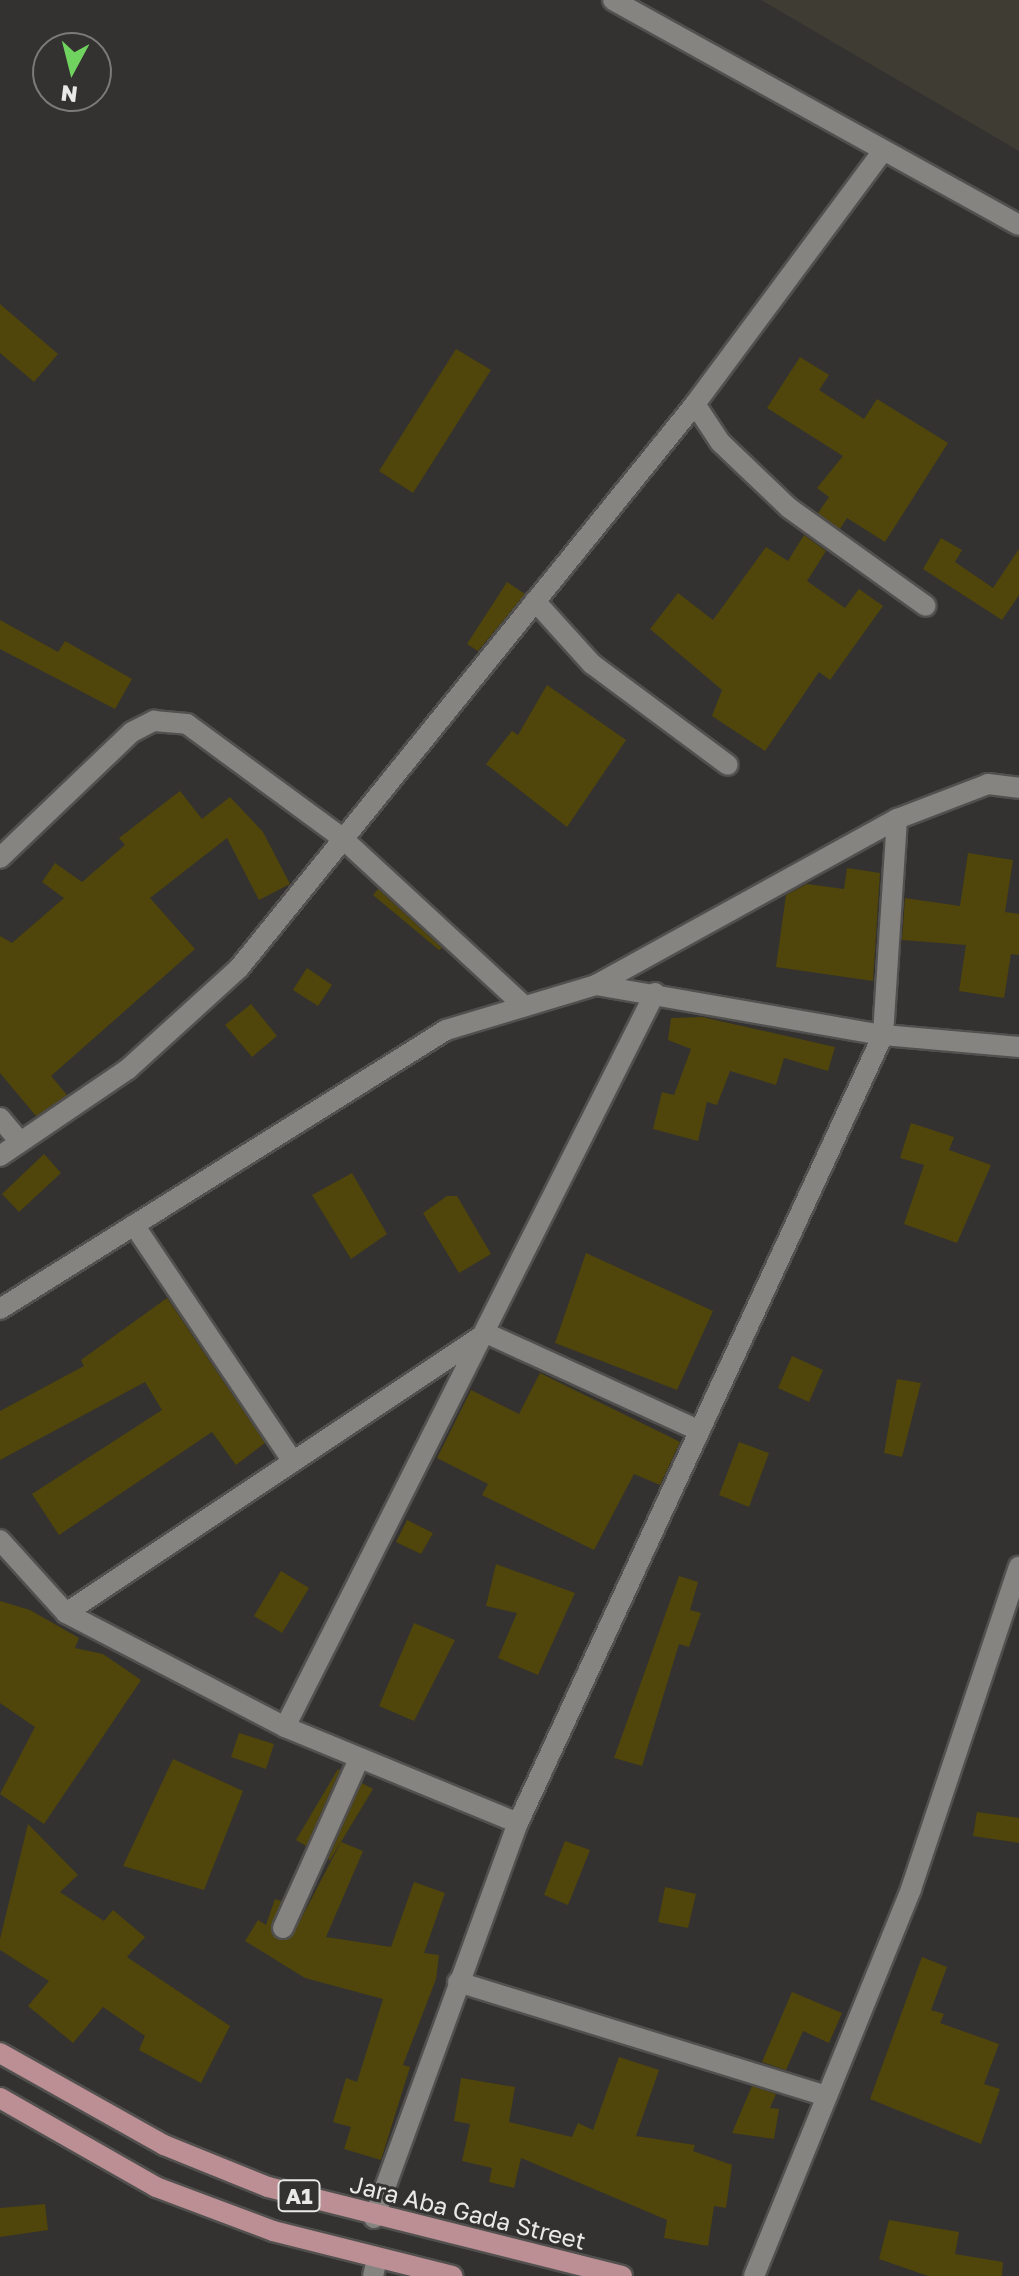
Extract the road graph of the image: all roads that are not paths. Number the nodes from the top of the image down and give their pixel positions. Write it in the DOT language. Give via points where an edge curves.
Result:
graph roads {
  1 [pos="613,0"];
  2 [pos="882,152"];
  3 [pos="1019,225"];
  4 [pos="695,404"];
  5 [pos="535,601"];
  6 [pos="926,606"];
  7 [pos="728,765"];
  8 [pos="1019,788"];
  9 [pos="897,819"];
  10 [pos="342,838"];
  11 [pos="0,858"];
  12 [pos="596,985"];
  13 [pos="655,993"];
  14 [pos="524,1006"];
  15 [pos="883,1035"];
  16 [pos="1019,1047"];
  17 [pos="0,1118"];
  18 [pos="20,1142"];
  19 [pos="0,1156"];
  20 [pos="134,1225"];
  21 [pos="0,1309"];
  22 [pos="486,1333"];
  23 [pos="700,1431"];
  24 [pos="293,1462"];
  25 [pos="0,1540"];
  26 [pos="1019,1567"];
  27 [pos="66,1613"];
  28 [pos="285,1727"];
  29 [pos="359,1759"];
  30 [pos="518,1823"];
  31 [pos="283,1928"];
  32 [pos="458,1982"];
  33 [pos="0,2053"];
  34 [pos="827,2096"];
  35 [pos="0,2098"];
  36 [pos="374,2218"];
  37 [pos="375,2268"];
  38 [pos="452,2276"];
  39 [pos="622,2276"];
  40 [pos="754,2276"];
  1 -- 2 [label="street"];
  2 -- 3 [label="street"];
  2 -- 4 [label="street"];
  4 -- 5 [label="street"];
  4 -- 6 [label="street" via="720,442 789,508"];
  5 -- 7 [label="street" via="592,664"];
  5 -- 10 [label="street"];
  8 -- 9 [label="street" via="988,784"];
  9 -- 12 [label="street"];
  9 -- 15 [label="street"];
  10 -- 11 [label="street" via="187,724 154,721 132,732"];
  10 -- 14 [label="street"];
  10 -- 18 [label="street" via="239,968 128,1069"];
  12 -- 13 [label="street"];
  12 -- 14 [label="street"];
  13 -- 15 [label="street"];
  13 -- 22 [label="street"];
  14 -- 20 [label="street" via="446,1030"];
  15 -- 16 [label="street"];
  15 -- 23 [label="street"];
  17 -- 18 [label="street"];
  18 -- 19 [label="street"];
  20 -- 21 [label="street"];
  20 -- 24 [label="street"];
  22 -- 23 [label="street"];
  22 -- 24 [label="street"];
  22 -- 28 [label="street"];
  23 -- 30 [label="street"];
  24 -- 27 [label="street"];
  25 -- 27 [label="street"];
  26 -- 34 [label="street" via="911,1889"];
  27 -- 28 [label="street"];
  28 -- 29 [label="street"];
  29 -- 30 [label="street"];
  29 -- 31 [label="street"];
  30 -- 32 [label="street"];
  32 -- 34 [label="street"];
  32 -- 36 [label="street"];
  33 -- 36 [label="main road, Jara Aba Gada Street / A1" via="164,2145 268,2187"];
  34 -- 40 [label="street"];
  35 -- 37 [label="main road, A1" via="156,2187"];
  36 -- 39 [label="main road, Jara Aba Gada Street / A1"];
  37 -- 38 [label="main road, A1"];
}
